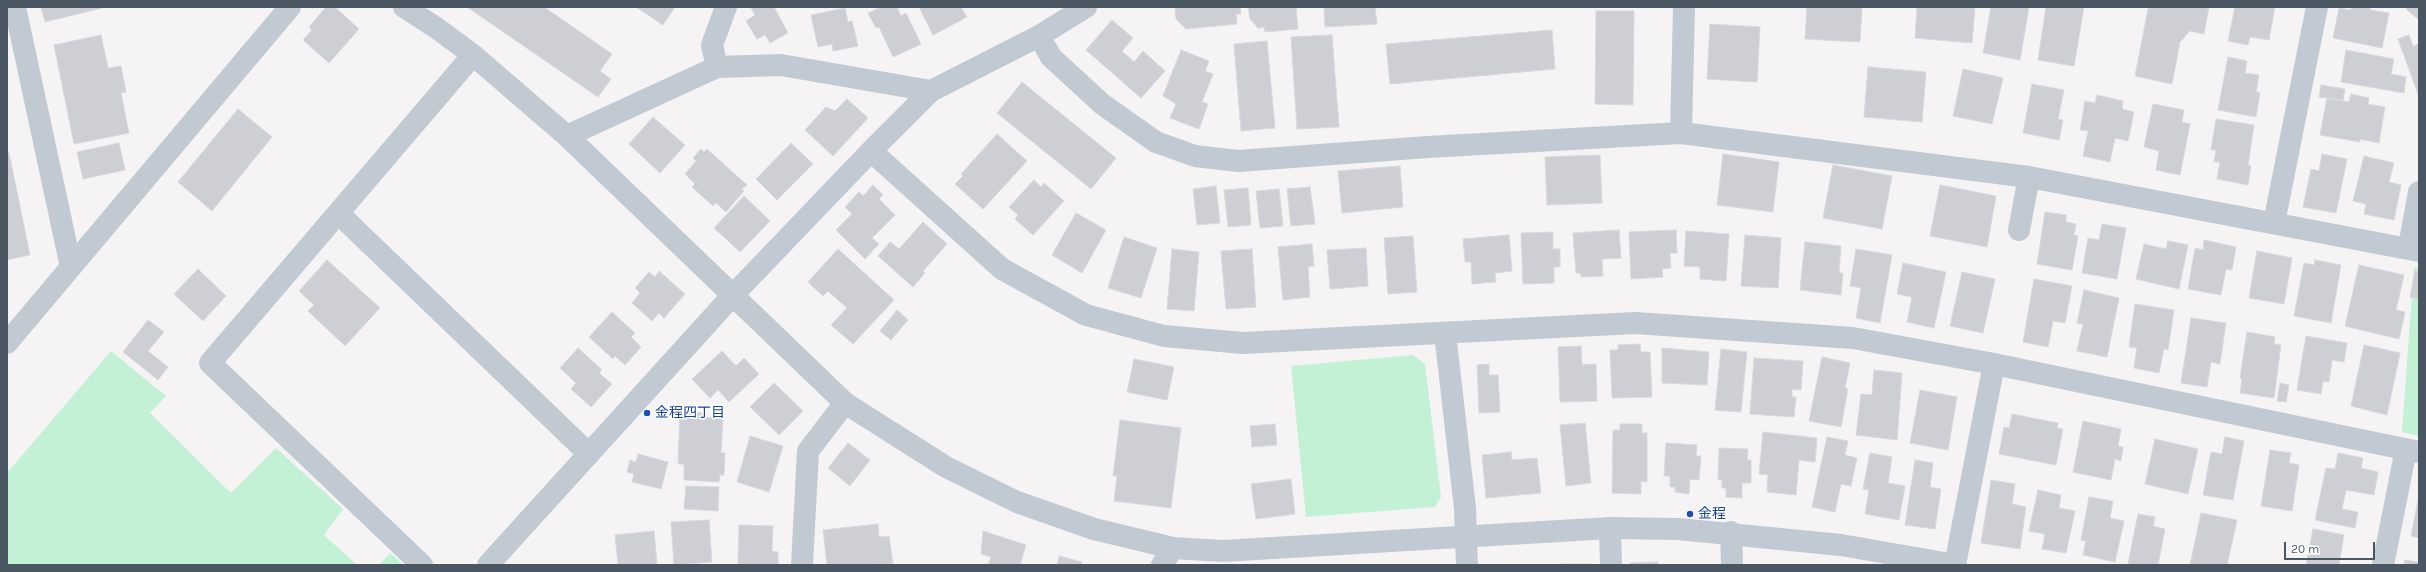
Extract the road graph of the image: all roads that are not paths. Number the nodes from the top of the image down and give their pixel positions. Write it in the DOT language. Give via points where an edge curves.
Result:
graph roads {
  1 [pos="15,7"];
  2 [pos="290,7"];
  3 [pos="404,7"];
  4 [pos="726,7"];
  5 [pos="1086,7"];
  6 [pos="1684,7"];
  7 [pos="2317,7"];
  8 [pos="1039,36"];
  9 [pos="473,55"];
  10 [pos="717,67"];
  11 [pos="931,91"];
  12 [pos="1681,133"];
  13 [pos="566,136"];
  14 [pos="871,151"];
  15 [pos="2029,177"];
  16 [pos="2419,192"];
  17 [pos="338,213"];
  18 [pos="2274,223"];
  19 [pos="2019,230"];
  20 [pos="2414,249"];
  21 [pos="71,267"];
  22 [pos="733,295"];
  23 [pos="1445,333"];
  24 [pos="7,343"];
  25 [pos="1994,364"];
  26 [pos="845,403"];
  27 [pos="2412,451"];
  28 [pos="588,454"];
  29 [pos="1610,528"];
  30 [pos="1731,532"];
  31 [pos="1467,536"];
  32 [pos="1167,556"];
  33 [pos="422,565"];
  34 [pos="488,565"];
  35 [pos="802,565"];
  36 [pos="1466,565"];
  37 [pos="1611,565"];
  38 [pos="1732,565"];
  39 [pos="1955,565"];
  40 [pos="2383,565"];
  1 -- 21 [label="street"];
  2 -- 21 [label="street"];
  3 -- 9 [label="street"];
  4 -- 10 [label="street" via="712,45"];
  5 -- 8 [label="street"];
  6 -- 12 [label="street"];
  7 -- 18 [label="street"];
  8 -- 11 [label="street"];
  8 -- 12 [label="street" via="1051,58 1102,104 1156,142 1195,156 1238,161 1428,146"];
  9 -- 13 [label="street"];
  9 -- 17 [label="street"];
  10 -- 11 [label="street" via="781,66"];
  10 -- 13 [label="street"];
  11 -- 14 [label="street"];
  12 -- 15 [label="street"];
  13 -- 22 [label="street"];
  14 -- 22 [label="street"];
  14 -- 23 [label="street" via="1002,269 1086,315 1164,336 1243,343"];
  15 -- 18 [label="street"];
  15 -- 19 [label="street"];
  16 -- 20 [label="street"];
  17 -- 28 [label="street"];
  17 -- 33 [label="street" via="210,363"];
  18 -- 20 [label="street"];
  21 -- 24 [label="street"];
  22 -- 26 [label="street"];
  22 -- 28 [label="street"];
  23 -- 25 [label="street" via="1635,323 1853,338"];
  23 -- 31 [label="street"];
  25 -- 27 [label="street"];
  25 -- 39 [label="street"];
  26 -- 32 [label="street" via="884,425 946,467 1017,502"];
  26 -- 35 [label="street" via="808,451"];
  27 -- 40 [label="street"];
  28 -- 34 [label="street"];
  29 -- 30 [label="street" via="1678,528"];
  29 -- 31 [label="street"];
  29 -- 37 [label="street"];
  30 -- 38 [label="street"];
  30 -- 39 [label="street" via="1841,545"];
  31 -- 32 [label="street"];
  31 -- 36 [label="street"];
}
